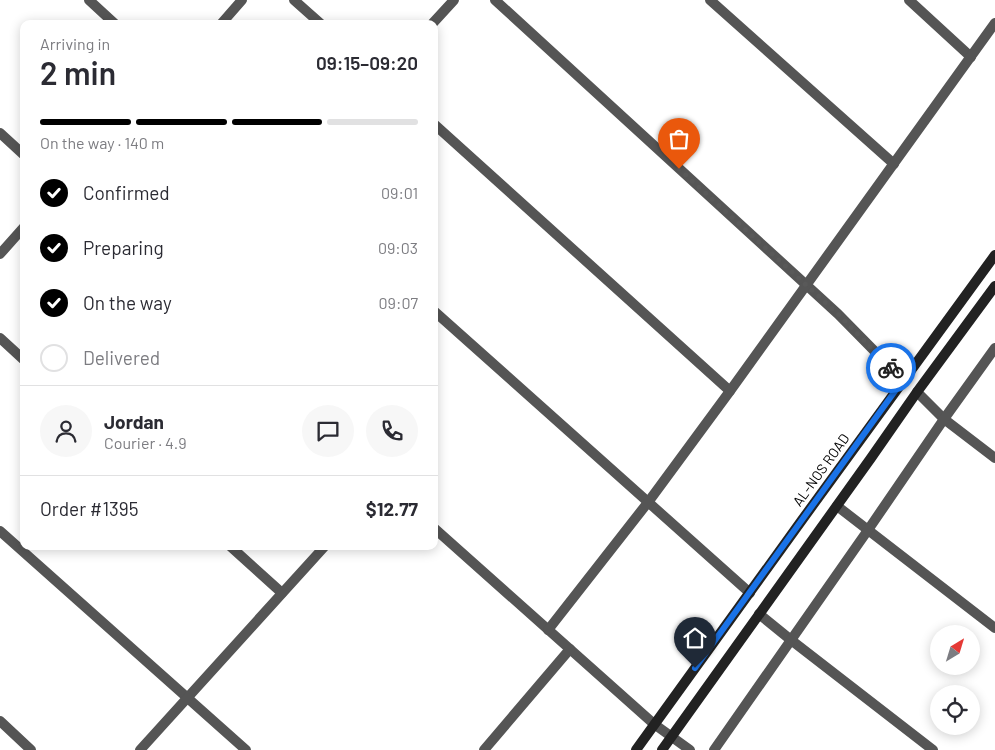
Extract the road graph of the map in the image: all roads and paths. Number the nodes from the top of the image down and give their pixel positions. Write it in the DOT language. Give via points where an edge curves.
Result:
graph roads {
  1 [pos="89,0"];
  2 [pos="242,0"];
  3 [pos="294,0"];
  4 [pos="454,0"];
  5 [pos="495,0"];
  6 [pos="710,0"];
  7 [pos="909,0"];
  8 [pos="111,20"];
  9 [pos="224,20"];
  10 [pos="316,20"];
  11 [pos="436,20"];
  12 [pos="995,23"];
  13 [pos="971,57"];
  14 [pos="438,128"];
  15 [pos="0,133"];
  16 [pos="20,151"];
  17 [pos="894,164"];
  18 [pos="20,232"];
  19 [pos="0,254"];
  20 [pos="995,255"];
  21 [pos="806,285"];
  22 [pos="995,286"];
  23 [pos="438,315"];
  24 [pos="0,338"];
  25 [pos="995,348"];
  26 [pos="20,356"];
  27 [pos="903,380"];
  28 [pos="730,391"];
  29 [pos="917,392"];
  30 [pos="944,418"];
  31 [pos="995,458"];
  32 [pos="648,501"];
  33 [pos="837,506"];
  34 [pos="868,530"];
  35 [pos="0,532"];
  36 [pos="438,532"];
  37 [pos="20,550"];
  38 [pos="20,550"];
  39 [pos="234,550"];
  40 [pos="321,550"];
  41 [pos="282,593"];
  42 [pos="750,593"];
  43 [pos="759,614"];
  44 [pos="995,628"];
  45 [pos="548,630"];
  46 [pos="791,640"];
  47 [pos="570,650"];
  48 [pos="188,698"];
  49 [pos="0,722"];
  50 [pos="654,724"];
  51 [pos="671,737"];
  52 [pos="31,750"];
  53 [pos="140,750"];
  54 [pos="246,750"];
  55 [pos="484,750"];
  56 [pos="636,750"];
  57 [pos="662,750"];
  58 [pos="690,750"];
  59 [pos="714,750"];
  60 [pos="933,750"];
  1 -- 8 [label="street"];
  2 -- 9 [label="street"];
  3 -- 10 [label="street"];
  4 -- 11 [label="street"];
  5 -- 21 [label="street"];
  6 -- 17 [label="street"];
  7 -- 13 [label="street"];
  12 -- 13 [label="street"];
  13 -- 17 [label="street"];
  14 -- 28 [label="street"];
  15 -- 16 [label="street"];
  17 -- 21 [label="street"];
  18 -- 19 [label="street"];
  20 -- 27 [label="main road, AL-NOS ROAD"];
  21 -- 27 [label="street"];
  21 -- 28 [label="street"];
  22 -- 29 [label="main road"];
  23 -- 32 [label="street"];
  24 -- 26 [label="street"];
  25 -- 30 [label="street"];
  27 -- 42 [label="main road, AL-NOS ROAD"];
  28 -- 32 [label="street"];
  29 -- 30 [label="street"];
  29 -- 33 [label="main road"];
  30 -- 31 [label="street"];
  30 -- 34 [label="street"];
  32 -- 42 [label="street"];
  32 -- 45 [label="street"];
  33 -- 34 [label="street"];
  33 -- 43 [label="main road"];
  34 -- 44 [label="street"];
  34 -- 46 [label="street"];
  35 -- 38 [label="street"];
  36 -- 45 [label="street"];
  37 -- 48 [label="street"];
  39 -- 41 [label="street"];
  40 -- 41 [label="street"];
  41 -- 48 [label="street"];
  42 -- 50 [label="main road, AL-NOS ROAD"];
  43 -- 46 [label="street"];
  43 -- 51 [label="main road"];
  45 -- 47 [label="street"];
  46 -- 59 [label="street"];
  46 -- 60 [label="street"];
  47 -- 50 [label="street"];
  47 -- 55 [label="street"];
  48 -- 53 [label="street"];
  48 -- 54 [label="street"];
  49 -- 52 [label="street"];
  50 -- 51 [label="street"];
  50 -- 56 [label="main road, AL-NOS ROAD"];
  51 -- 57 [label="main road"];
  51 -- 58 [label="street"];
}
